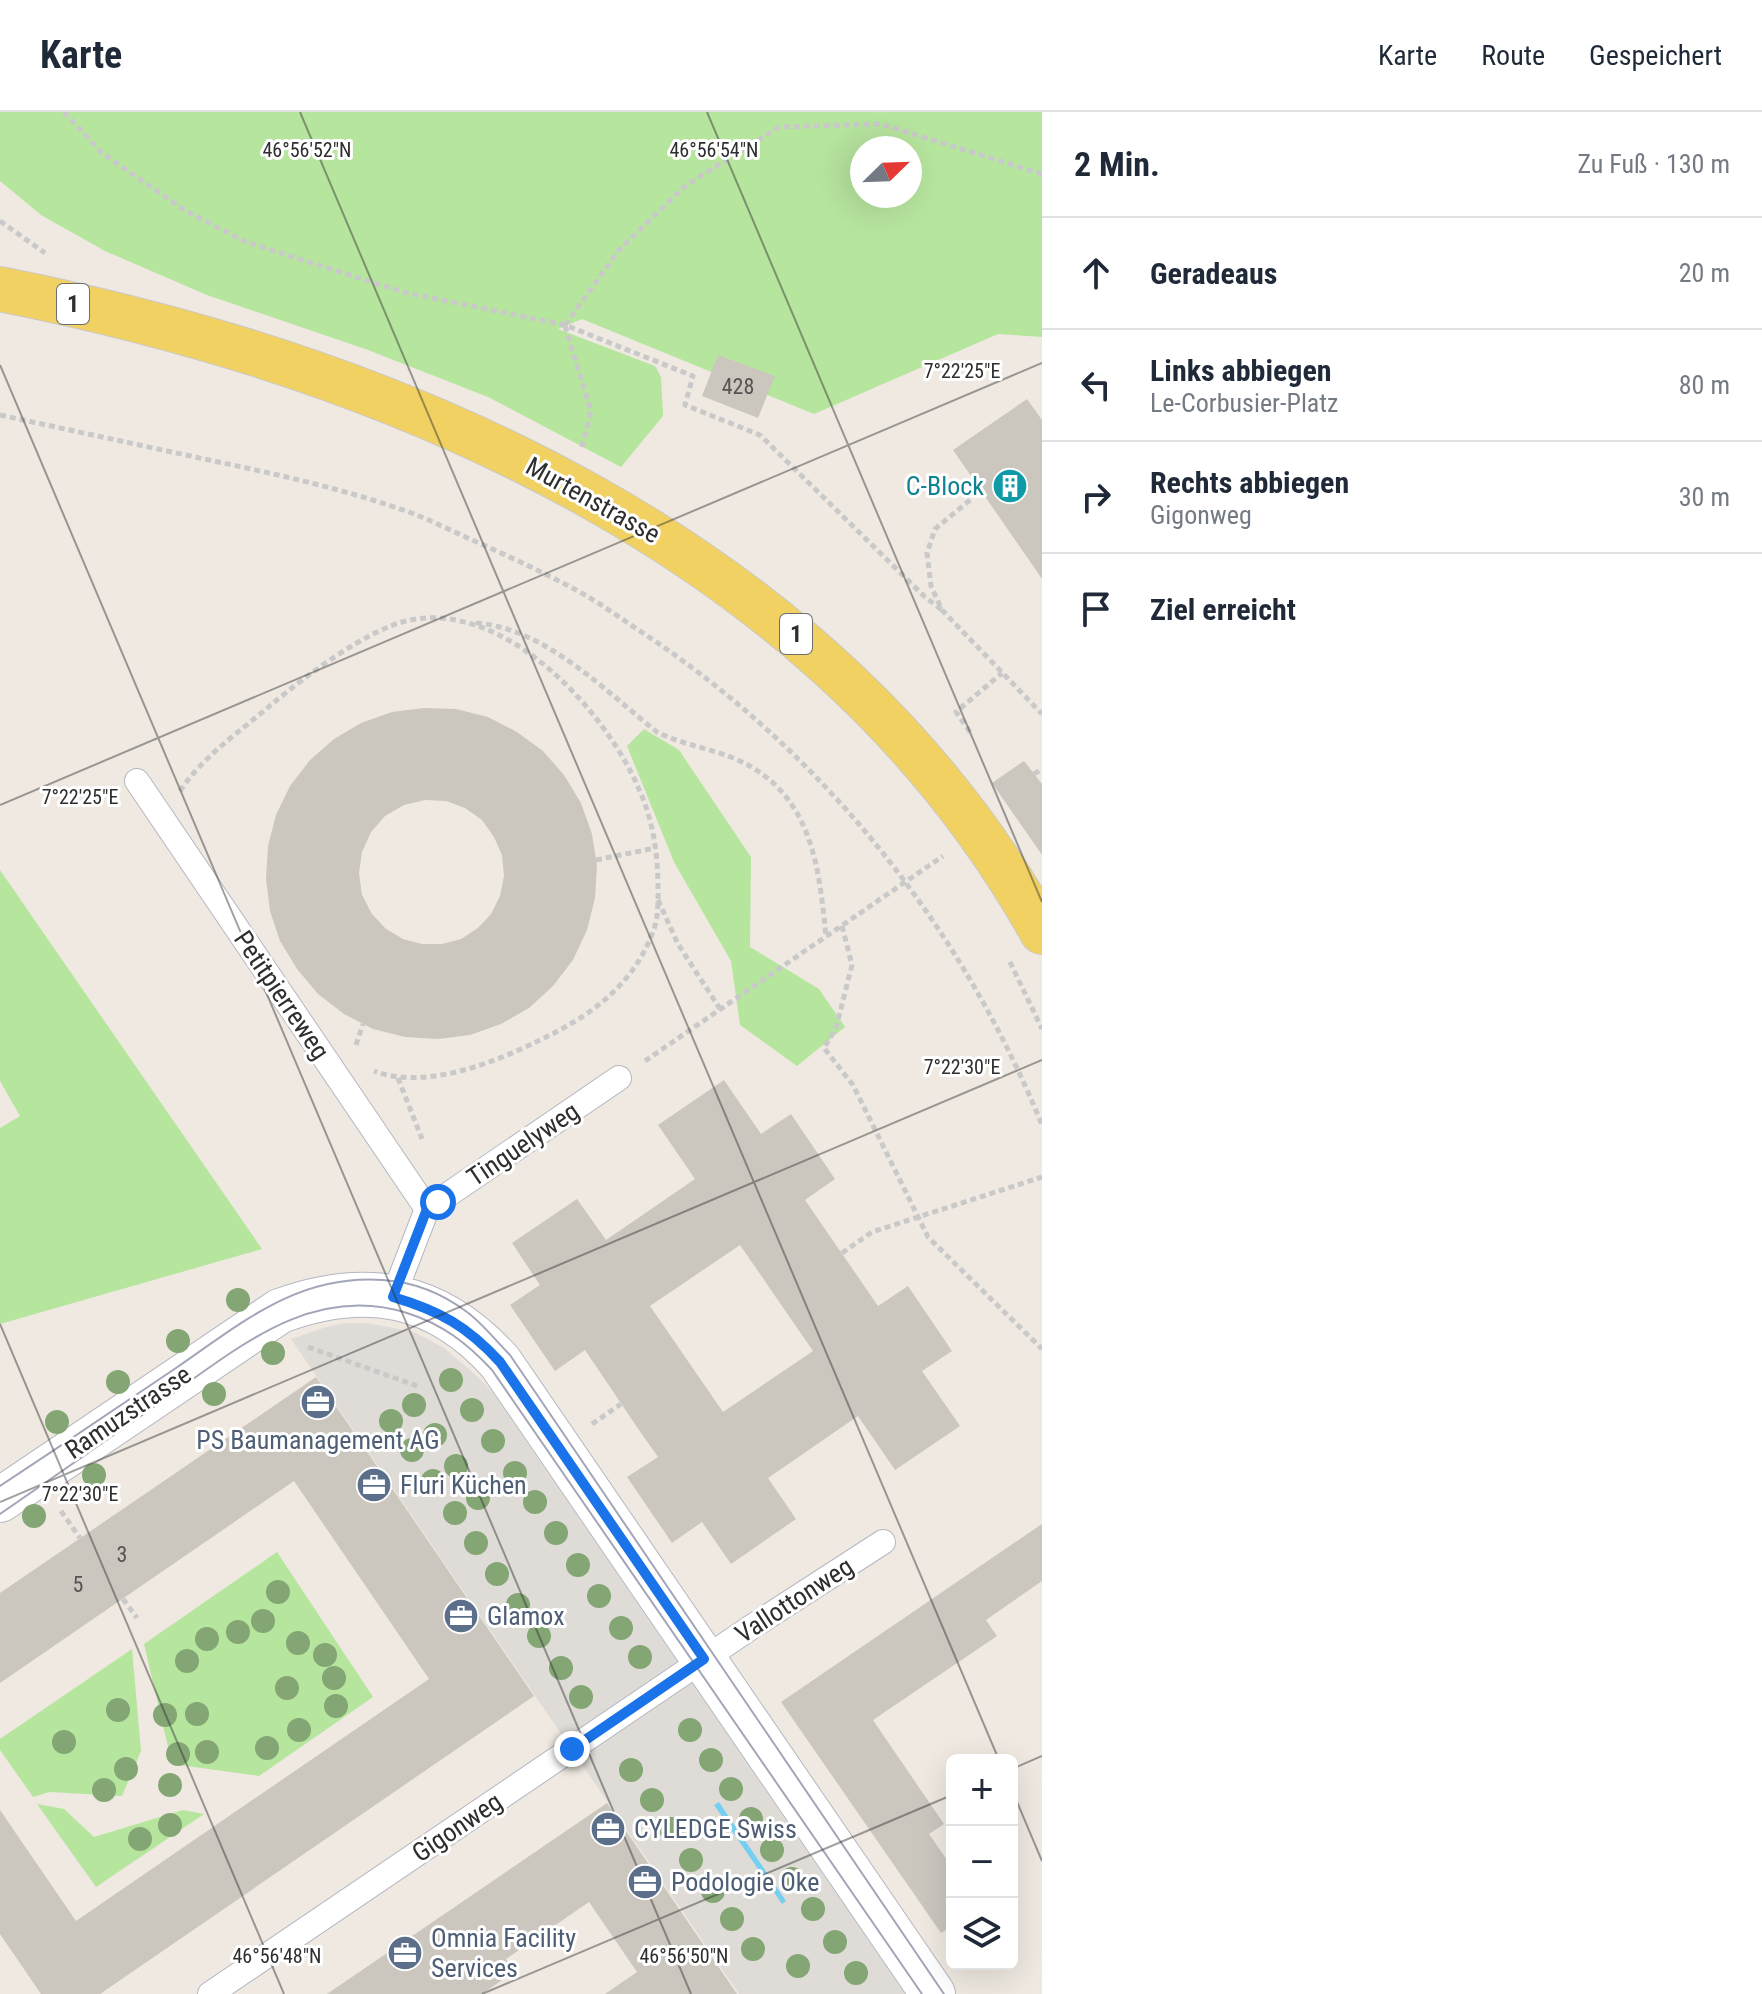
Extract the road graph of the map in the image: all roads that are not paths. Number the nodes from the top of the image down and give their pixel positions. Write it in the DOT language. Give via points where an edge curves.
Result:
graph roads {
  1 [pos="0,289"];
  2 [pos="137,781"];
  3 [pos="1042,932"];
  4 [pos="619,1078"];
  5 [pos="427,1209"];
  6 [pos="393,1297"];
  7 [pos="0,1500"];
  8 [pos="883,1542"];
  9 [pos="704,1659"];
  10 [pos="210,1994"];
  11 [pos="933,1994"];
  1 -- 3 [label="main road, Murtenstrasse / 1" via="187,333 429,417 573,487 678,547 798,636 875,710 977,830"];
  2 -- 5 [label="lane, Petitpierreweg"];
  4 -- 5 [label="lane, Tinguelyweg"];
  5 -- 6 [label="lane"];
  6 -- 7 [label="street, Ramuzstrasse" via="359,1293 308,1300 280,1311"];
  6 -- 9 [label="street, Ramuzstrasse" via="460,1324 500,1362"];
  8 -- 9 [label="lane, Vallottonweg"];
  9 -- 10 [label="lane, Gigonweg"];
  9 -- 11 [label="street, Ramuzstrasse"];
}
